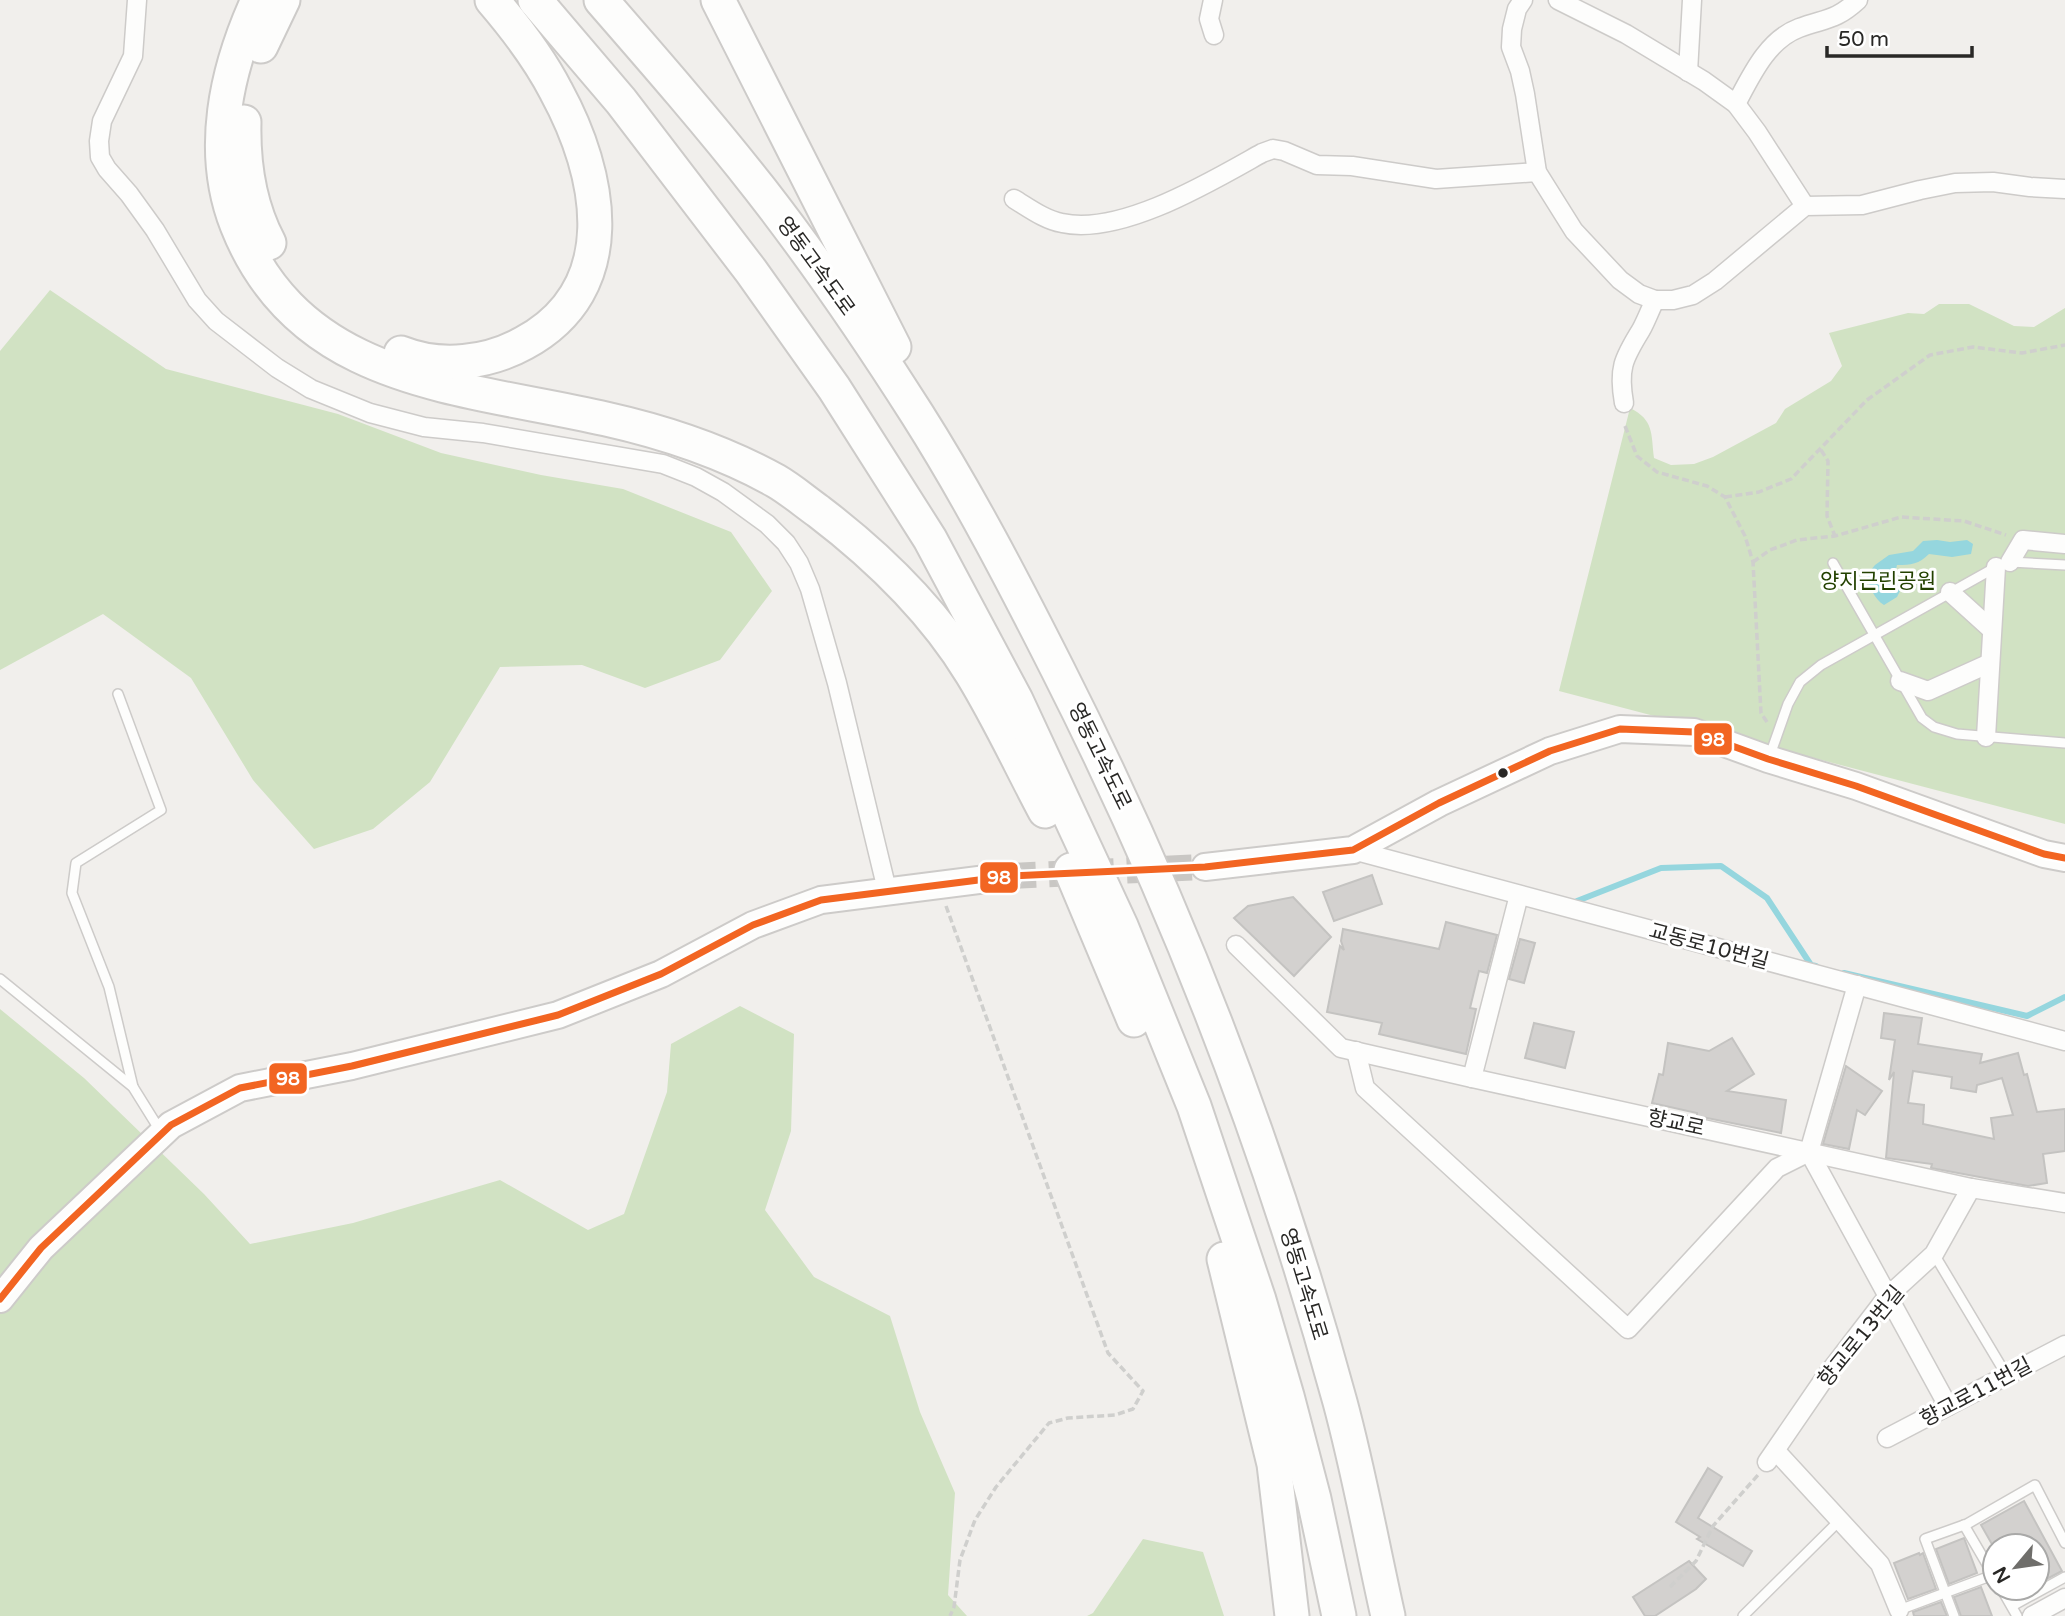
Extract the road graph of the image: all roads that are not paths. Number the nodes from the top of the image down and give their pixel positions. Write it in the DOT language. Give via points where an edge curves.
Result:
graph roads {
  1 [pos="137,0"];
  2 [pos="258,0"];
  3 [pos="283,0"];
  4 [pos="492,0"];
  5 [pos="535,0"];
  6 [pos="601,0"];
  7 [pos="718,0"];
  8 [pos="1213,0"];
  9 [pos="1523,0"];
  10 [pos="1558,0"];
  11 [pos="1692,0"];
  12 [pos="1858,0"];
  13 [pos="1214,35"];
  14 [pos="1688,72"];
  15 [pos="1736,104"];
  16 [pos="1536,172"];
  17 [pos="2065,189"];
  18 [pos="1014,199"];
  19 [pos="1805,206"];
  20 [pos="1655,300"];
  21 [pos="1624,403"];
  22 [pos="2065,544"];
  23 [pos="1833,564"];
  24 [pos="2003,565"];
  25 [pos="2065,565"];
  26 [pos="1950,592"];
  27 [pos="1025,606"];
  28 [pos="1992,630"];
  29 [pos="1875,636"];
  30 [pos="1990,663"];
  31 [pos="1900,681"];
  32 [pos="118,694"];
  33 [pos="1986,737"];
  34 [pos="2065,743"];
  35 [pos="1773,747"];
  36 [pos="1353,850"];
  37 [pos="2065,858"];
  38 [pos="1205,867"];
  39 [pos="1010,876"];
  40 [pos="887,890"];
  41 [pos="1519,895"];
  42 [pos="1121,926"];
  43 [pos="1236,945"];
  44 [pos="0,979"];
  45 [pos="1857,985"];
  46 [pos="2065,1041"];
  47 [pos="1356,1051"];
  48 [pos="1472,1078"];
  49 [pos="134,1087"];
  50 [pos="162,1133"];
  51 [pos="1809,1152"];
  52 [pos="1194,1162"];
  53 [pos="1971,1188"];
  54 [pos="2065,1203"];
  55 [pos="1934,1254"];
  56 [pos="1887,1297"];
  57 [pos="0,1299"];
  58 [pos="2065,1345"];
  59 [pos="2007,1376"];
  60 [pos="1948,1406"];
  61 [pos="1887,1438"];
  62 [pos="1840,1520"];
  63 [pos="1964,1525"];
  64 [pos="2065,1542"];
  65 [pos="1981,1554"];
  66 [pos="2065,1577"];
  67 [pos="1981,1581"];
  68 [pos="1945,1593"];
  69 [pos="2065,1598"];
  70 [pos="2010,1602"];
  71 [pos="2012,1606"];
  72 [pos="1899,1610"];
  73 [pos="1292,1616"];
  74 [pos="1339,1616"];
  75 [pos="1388,1616"];
  76 [pos="1743,1616"];
  77 [pos="1954,1616"];
  78 [pos="2017,1616"];
  79 [pos="2032,1616"];
  1 -- 40 [label="street" via="133,56 102,121 100,157 155,230 197,300 216,321 277,368 311,389 370,413 424,427 663,464 714,487 767,524 786,543 810,589"];
  2 -- 52 [label="highway" via="231,72 222,129 223,157 230,207 248,250 269,282 298,315 333,342 390,370 609,419 747,466 803,500 880,564 947,636 1009,741 1052,825"];
  3 -- 4 [label="highway" via="256,57 244,111 250,187 268,241 316,304 371,342 407,356 467,362 514,349 559,319 583,287 595,236 595,208 583,150 557,91 515,26"];
  5 -- 42 [label="highway" via="621,102 834,388 930,540 1016,700"];
  6 -- 27 [label="highway, 영동고속도로" via="762,191 812,258 919,416"];
  7 -- 27 [label="highway"];
  8 -- 13 [label="street" via="1209,19"];
  9 -- 16 [label="street" via="1517,9 1511,47 1525,94"];
  10 -- 14 [label="street"];
  11 -- 14 [label="street"];
  12 -- 15 [label="street" via="1843,13 1784,36 1756,66"];
  14 -- 15 [label="street"];
  15 -- 19 [label="street"];
  16 -- 18 [label="street" via="1436,179 1317,165 1273,149 1189,194 1098,224 1061,223"];
  16 -- 20 [label="street" via="1574,232 1620,280"];
  17 -- 19 [label="street" via="1955,183 1862,205"];
  19 -- 20 [label="street" via="1693,295"];
  20 -- 21 [label="street" via="1622,366"];
  22 -- 24 [label="street" via="2023,540"];
  23 -- 29 [label="lane"];
  24 -- 25 [label="lane"];
  24 -- 26 [label="lane"];
  24 -- 28 [label="street"];
  26 -- 28 [label="street"];
  26 -- 29 [label="lane"];
  27 -- 75 [label="highway, 영동고속도로" via="1145,852 1259,1142 1340,1405"];
  28 -- 30 [label="street"];
  29 -- 31 [label="lane"];
  29 -- 35 [label="lane" via="1821,665 1800,682"];
  30 -- 31 [label="street" via="1928,691"];
  30 -- 33 [label="street"];
  31 -- 33 [label="lane" via="1922,718 1934,727"];
  32 -- 49 [label="lane" via="161,810 76,863 72,893 109,987"];
  33 -- 34 [label="lane"];
  35 -- 36 [label="street" via="1694,732 1620,730 1550,751"];
  35 -- 37 [label="street" via="1856,786"];
  36 -- 38 [label="street"];
  36 -- 41 [label="street, 교동로10번길"];
  39 -- 40 [label="street"];
  40 -- 50 [label="street" via="821,900 753,925 661,974 558,1015 352,1066 240,1088"];
  41 -- 45 [label="street, 교동로10번길"];
  41 -- 48 [label="street"];
  42 -- 52 [label="highway"];
  42 -- 74 [label="highway" via="1194,1107 1259,1300 1314,1499"];
  43 -- 47 [label="street, 향교로" via="1341,1048"];
  44 -- 49 [label="lane"];
  45 -- 46 [label="street, 교동로10번길"];
  45 -- 51 [label="street"];
  47 -- 48 [label="street, 향교로"];
  47 -- 51 [label="street" via="1366,1088 1628,1329 1777,1168"];
  48 -- 51 [label="street, 향교로"];
  49 -- 50 [label="lane"];
  50 -- 57 [label="street" via="41,1248"];
  51 -- 53 [label="street, 향교로"];
  51 -- 56 [label="street"];
  52 -- 73 [label="highway" via="1224,1255 1274,1464"];
  53 -- 54 [label="street, 향교로"];
  53 -- 55 [label="street, 향교로13번길"];
  55 -- 56 [label="street, 향교로13번길"];
  55 -- 59 [label="lane"];
  56 -- 60 [label="street"];
  56 -- 62 [label="street, 향교로13번길" via="1767,1462"];
  58 -- 59 [label="street, 향교로11번길"];
  59 -- 60 [label="street, 향교로11번길"];
  60 -- 61 [label="street, 향교로11번길"];
  62 -- 72 [label="street" via="1880,1564"];
  62 -- 76 [label="lane"];
  63 -- 64 [label="lane" via="2035,1485"];
  63 -- 65 [label="lane"];
  63 -- 68 [label="lane" via="1925,1539"];
  66 -- 71 [label="lane"];
  67 -- 68 [label="lane"];
  68 -- 72 [label="lane"];
  68 -- 77 [label="lane"];
  69 -- 79 [label="street"];
  70 -- 71 [label="lane"];
  71 -- 78 [label="lane"];
}
